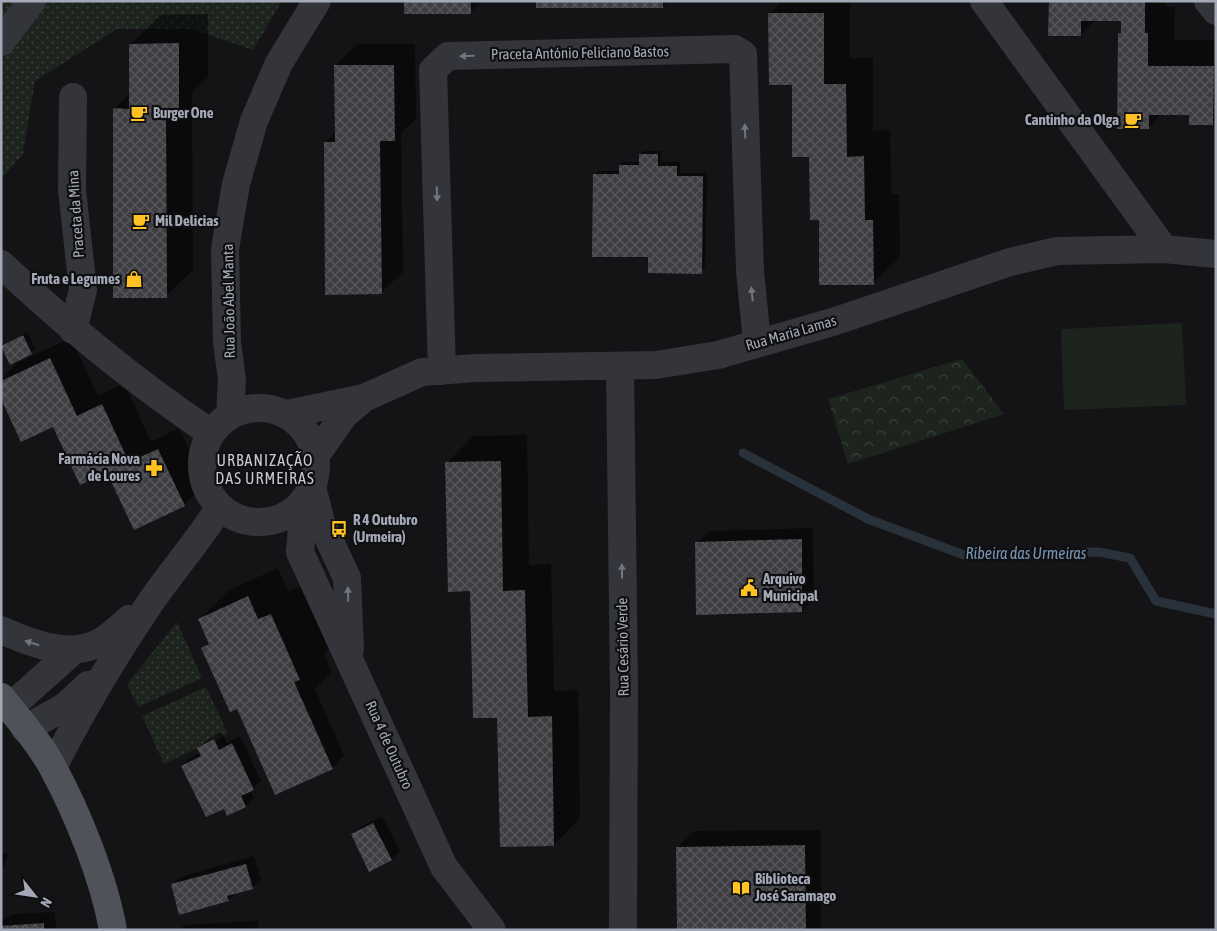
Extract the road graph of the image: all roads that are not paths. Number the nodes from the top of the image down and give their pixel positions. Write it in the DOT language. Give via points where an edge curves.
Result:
graph roads {
  1 [pos="32,1"];
  2 [pos="316,1"];
  3 [pos="984,1"];
  4 [pos="1208,1"];
  5 [pos="1216,11"];
  6 [pos="1,42"];
  7 [pos="73,97"];
  8 [pos="1164,249"];
  9 [pos="1216,254"];
  10 [pos="1,264"];
  11 [pos="73,330"];
  12 [pos="757,342"];
  13 [pos="620,367"];
  14 [pos="442,371"];
  15 [pos="232,380"];
  16 [pos="364,398"];
  17 [pos="277,410"];
  18 [pos="221,424"];
  19 [pos="316,455"];
  20 [pos="308,494"];
  21 [pos="220,507"];
  22 [pos="252,522"];
  23 [pos="300,552"];
  24 [pos="152,600"];
  25 [pos="1,630"];
  26 [pos="74,650"];
  27 [pos="351,660"];
  28 [pos="108,666"];
  29 [pos="5,703"];
  30 [pos="25,729"];
  31 [pos="53,767"];
  32 [pos="623,928"];
  33 [pos="113,930"];
  34 [pos="492,930"];
  1 -- 6 [label="street"];
  2 -- 15 [label="street, Rua João Abel Manta" via="279,63 254,121 236,184 225,249 227,342"];
  3 -- 8 [label="street"];
  4 -- 5 [label="street"];
  7 -- 11 [label="street, Praceta da Mina" via="72,190 83,290"];
  8 -- 9 [label="street, Rua Maria Lamas"];
  8 -- 12 [label="street, Rua Maria Lamas" via="1057,251 1010,262 844,318"];
  10 -- 11 [label="street"];
  11 -- 18 [label="street"];
  12 -- 13 [label="street, Rua Maria Lamas" via="718,355"];
  12 -- 14 [label="street, Praceta António Feliciano Bastos, one-way" via="750,271 743,54 734,49 448,56 433,70"];
  13 -- 14 [label="street, Rua Maria Lamas"];
  32 -- 13 [label="street, Rua Cesário Verde, one-way"];
  14 -- 16 [label="street, Rua Maria Lamas" via="422,372"];
  15 -- 17 [label="street, Rua João Abel Manta"];
  15 -- 18 [label="street, Rua João Abel Manta"];
  16 -- 17 [label="street, Rua Maria Lamas"];
  16 -- 19 [label="street, Rua Maria Lamas" via="344,415"];
  17 -- 18 [label="street" via="249,408"];
  17 -- 19 [label="street" via="302,426"];
  18 -- 21 [label="street" via="203,452 202,472 208,491"];
  19 -- 20 [label="street" via="317,471"];
  20 -- 22 [label="street" via="289,514 272,521"];
  20 -- 23 [label="street, Rua 4 de Outubro"];
  27 -- 20 [label="street, one-way" via="347,578"];
  21 -- 22 [label="street" via="235,517"];
  21 -- 24 [label="street" via="197,543"];
  22 -- 23 [label="street"];
  23 -- 27 [label="street, Rua 4 de Outubro"];
  24 -- 26 [label="street" via="101,642"];
  24 -- 28 [label="street"];
  26 -- 25 [label="street, one-way" via="34,644"];
  26 -- 29 [label="street"];
  27 -- 34 [label="street, Rua 4 de Outubro" via="444,867"];
  28 -- 30 [label="street" via="66,706"];
  28 -- 31 [label="street"];
  29 -- 30 [label="main road"];
  30 -- 31 [label="main road"];
  31 -- 33 [label="main road" via="108,901"];
}
